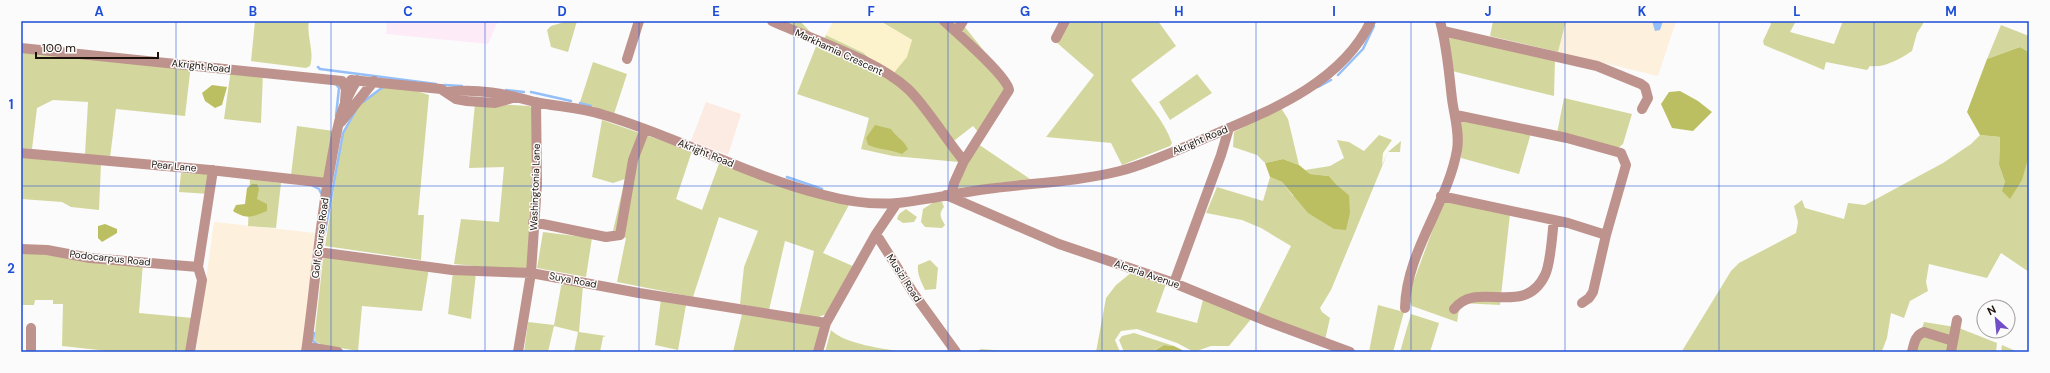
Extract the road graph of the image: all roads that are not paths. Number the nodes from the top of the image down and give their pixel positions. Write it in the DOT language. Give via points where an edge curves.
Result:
graph roads {
  1 [pos="639,21"];
  2 [pos="772,21"];
  3 [pos="944,21"];
  4 [pos="963,21"];
  5 [pos="1066,21"];
  6 [pos="1371,21"];
  7 [pos="1441,26"];
  8 [pos="956,32"];
  9 [pos="1056,38"];
  10 [pos="21,48"];
  11 [pos="627,59"];
  12 [pos="333,80"];
  13 [pos="357,80"];
  14 [pos="374,81"];
  15 [pos="344,101"];
  16 [pos="536,102"];
  17 [pos="1642,109"];
  18 [pos="1456,115"];
  19 [pos="339,125"];
  20 [pos="1229,128"];
  21 [pos="645,129"];
  22 [pos="21,153"];
  23 [pos="964,161"];
  24 [pos="214,170"];
  25 [pos="327,183"];
  26 [pos="948,194"];
  27 [pos="1441,196"];
  28 [pos="896,203"];
  29 [pos="1554,220"];
  30 [pos="534,222"];
  31 [pos="876,234"];
  32 [pos="1606,235"];
  33 [pos="21,249"];
  34 [pos="318,252"];
  35 [pos="198,267"];
  36 [pos="531,273"];
  37 [pos="1174,283"];
  38 [pos="1582,303"];
  39 [pos="1405,308"];
  40 [pos="1454,309"];
  41 [pos="1957,320"];
  42 [pos="826,323"];
  43 [pos="31,328"];
  44 [pos="1953,341"];
  45 [pos="307,349"];
  46 [pos="21,352"];
  47 [pos="27,352"];
  48 [pos="31,352"];
  49 [pos="190,352"];
  50 [pos="338,352"];
  51 [pos="518,352"];
  52 [pos="818,352"];
  53 [pos="956,352"];
  54 [pos="1350,352"];
  55 [pos="1912,352"];
  56 [pos="1951,352"];
  1 -- 11 [label="street"];
  2 -- 23 [label="street, Markhamia Crescent" via="858,59 907,89"];
  3 -- 8 [label="street"];
  4 -- 8 [label="street"];
  5 -- 9 [label="street"];
  6 -- 20 [label="street, Akright Road" via="1363,37 1330,73 1288,99"];
  7 -- 17 [label="street" via="1597,66 1641,84 1648,98"];
  7 -- 18 [label="street"];
  8 -- 23 [label="street" via="1008,87 1008,94"];
  10 -- 12 [label="street, Akright Road"];
  12 -- 13 [label="street, Akright Road"];
  12 -- 15 [label="street" via="345,84"];
  13 -- 14 [label="street, Akright Road"];
  13 -- 15 [label="street, Golf Course Road"];
  14 -- 16 [label="street, Akright Road" via="447,92 506,94"];
  14 -- 19 [label="street, Golf Course Road"];
  15 -- 19 [label="street, Golf Course Road"];
  16 -- 21 [label="street, Akright Road" via="575,107"];
  16 -- 30 [label="street, Washingtonia Lane" via="537,184"];
  18 -- 27 [label="street" via="1458,149"];
  18 -- 32 [label="street" via="1567,138 1621,153 1626,165"];
  19 -- 25 [label="street, Golf Course Road"];
  20 -- 26 [label="street, Akright Road" via="1120,171"];
  20 -- 37 [label="street"];
  21 -- 28 [label="street, Akright Road" via="770,178 825,195 855,201"];
  21 -- 30 [label="street" via="634,160 624,225 620,235 613,238"];
  22 -- 24 [label="street, Pear Lane"];
  23 -- 26 [label="street"];
  24 -- 25 [label="street, Pear Lane"];
  24 -- 35 [label="street"];
  25 -- 34 [label="street, Golf Course Road"];
  26 -- 28 [label="street, Akright Road"];
  26 -- 37 [label="street, Alcaria Avenue" via="1059,244"];
  27 -- 29 [label="street"];
  27 -- 39 [label="street" via="1411,271"];
  28 -- 31 [label="street"];
  29 -- 32 [label="street"];
  29 -- 40 [label="street" via="1546,273 1532,292 1519,298 1470,297 1459,302"];
  30 -- 36 [label="street, Washingtonia Lane"];
  31 -- 42 [label="street"];
  31 -- 53 [label="street, Musizi Road" via="914,294"];
  32 -- 38 [label="street" via="1593,292"];
  33 -- 35 [label="street, Podocarpus Road"];
  34 -- 36 [label="street, Suya Road" via="452,270"];
  34 -- 45 [label="street, Golf Course Road"];
  35 -- 49 [label="street" via="202,280"];
  36 -- 42 [label="street, Suya Road"];
  36 -- 51 [label="street, Washingtonia Lane"];
  37 -- 54 [label="street, Alcaria Avenue"];
  41 -- 44 [label="street"];
  42 -- 52 [label="street"];
  43 -- 48 [label="street"];
  44 -- 55 [label="street" via="1920,333"];
  44 -- 56 [label="street"];
  45 -- 50 [label="street"];
  46 -- 47 [label="street"];
}
